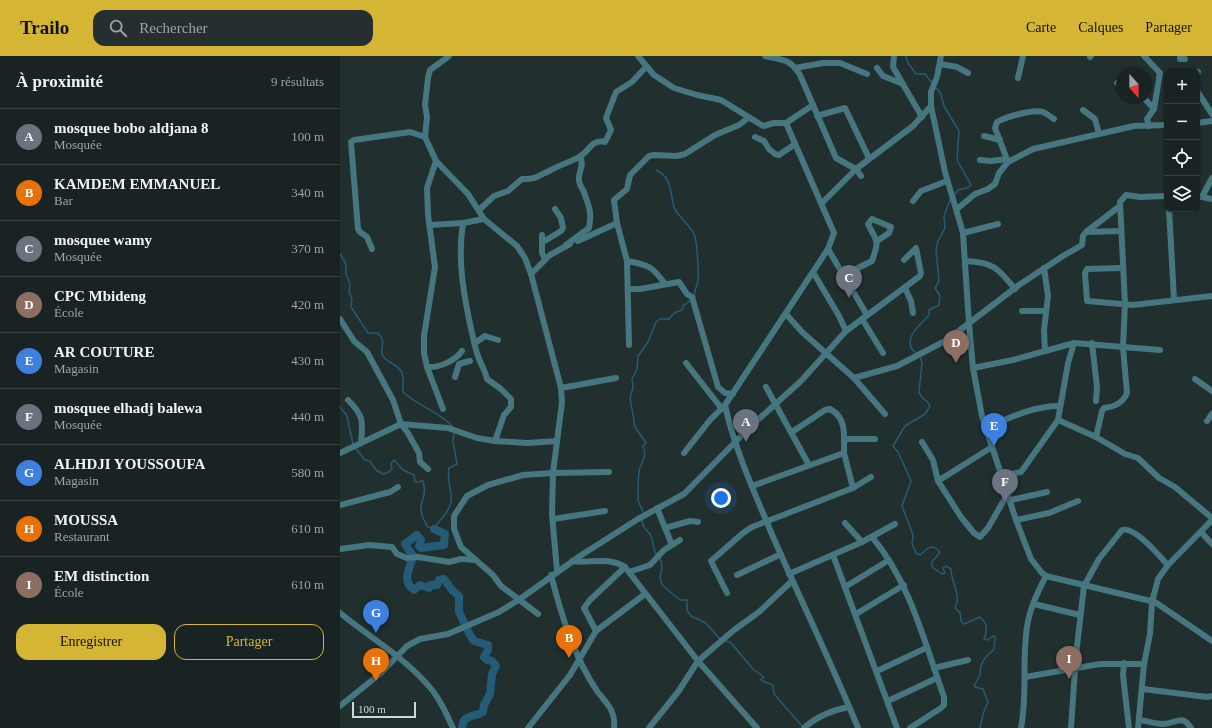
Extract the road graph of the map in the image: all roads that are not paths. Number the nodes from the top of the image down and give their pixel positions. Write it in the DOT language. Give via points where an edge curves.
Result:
graph roads {
  1 [pos="449,56"];
  2 [pos="638,56"];
  3 [pos="765,56"];
  4 [pos="894,56"];
  5 [pos="941,56"];
  6 [pos="1023,56"];
  7 [pos="1144,56"];
  8 [pos="940,64"];
  9 [pos="646,67"];
  10 [pos="795,68"];
  11 [pos="877,68"];
  12 [pos="968,73"];
  13 [pos="867,74"];
  14 [pos="1018,78"];
  15 [pos="903,84"];
  16 [pos="1200,96"];
  17 [pos="1149,104"];
  18 [pos="813,106"];
  19 [pos="931,106"];
  20 [pos="1154,109"];
  21 [pos="1083,110"];
  22 [pos="1212,114"];
  23 [pos="817,116"];
  24 [pos="922,116"];
  25 [pos="748,118"];
  26 [pos="1054,119"];
  27 [pos="1212,121"];
  28 [pos="1200,122"];
  29 [pos="786,123"];
  30 [pos="1164,125"];
  31 [pos="1149,126"];
  32 [pos="1099,134"];
  33 [pos="984,136"];
  34 [pos="425,137"];
  35 [pos="755,137"];
  36 [pos="1000,140"];
  37 [pos="795,144"];
  38 [pos="580,157"];
  39 [pos="869,158"];
  40 [pos="436,160"];
  41 [pos="980,160"];
  42 [pos="1008,160"];
  43 [pos="856,168"];
  44 [pos="861,176"];
  45 [pos="1212,178"];
  46 [pos="947,181"];
  47 [pos="1164,196"];
  48 [pos="1200,197"];
  49 [pos="1212,199"];
  50 [pos="912,201"];
  51 [pos="822,203"];
  52 [pos="1120,206"];
  53 [pos="555,209"];
  54 [pos="957,209"];
  55 [pos="479,210"];
  56 [pos="1169,212"];
  57 [pos="484,219"];
  58 [pos="463,223"];
  59 [pos="617,223"];
  60 [pos="998,224"];
  61 [pos="430,225"];
  62 [pos="1121,231"];
  63 [pos="1086,232"];
  64 [pos="964,233"];
  65 [pos="542,235"];
  66 [pos="877,241"];
  67 [pos="542,242"];
  68 [pos="566,245"];
  69 [pos="372,249"];
  70 [pos="828,249"];
  71 [pos="545,259"];
  72 [pos="904,260"];
  73 [pos="627,261"];
  74 [pos="965,261"];
  75 [pos="1044,268"];
  76 [pos="1122,268"];
  77 [pos="812,272"];
  78 [pos="531,274"];
  79 [pos="844,275"];
  80 [pos="665,284"];
  81 [pos="905,288"];
  82 [pos="628,289"];
  83 [pos="1015,289"];
  84 [pos="1212,296"];
  85 [pos="1174,299"];
  86 [pos="1125,304"];
  87 [pos="1022,311"];
  88 [pos="1046,311"];
  89 [pos="913,313"];
  90 [pos="786,314"];
  91 [pos="865,317"];
  92 [pos="340,319"];
  93 [pos="969,324"];
  94 [pos="846,331"];
  95 [pos="498,340"];
  96 [pos="475,343"];
  97 [pos="1074,343"];
  98 [pos="1092,343"];
  99 [pos="629,345"];
  100 [pos="1123,347"];
  101 [pos="1160,350"];
  102 [pos="462,351"];
  103 [pos="1045,351"];
  104 [pos="826,352"];
  105 [pos="883,353"];
  106 [pos="478,357"];
  107 [pos="455,358"];
  108 [pos="470,360"];
  109 [pos="686,363"];
  110 [pos="427,367"];
  111 [pos="973,368"];
  112 [pos="455,377"];
  113 [pos="616,378"];
  114 [pos="854,378"];
  115 [pos="1195,379"];
  116 [pos="766,387"];
  117 [pos="561,388"];
  118 [pos="1212,391"];
  119 [pos="733,394"];
  120 [pos="348,400"];
  121 [pos="1096,402"];
  122 [pos="777,404"];
  123 [pos="1060,406"];
  124 [pos="724,407"];
  125 [pos="443,409"];
  126 [pos="885,414"];
  127 [pos="1212,414"];
  128 [pos="1058,420"];
  129 [pos="1207,421"];
  130 [pos="401,424"];
  131 [pos="986,428"];
  132 [pos="792,432"];
  133 [pos="1096,437"];
  134 [pos="844,439"];
  135 [pos="875,439"];
  136 [pos="495,441"];
  137 [pos="557,441"];
  138 [pos="736,441"];
  139 [pos="922,442"];
  140 [pos="360,443"];
  141 [pos="992,448"];
  142 [pos="340,453"];
  143 [pos="684,453"];
  144 [pos="844,453"];
  145 [pos="809,465"];
  146 [pos="428,469"];
  147 [pos="609,472"];
  148 [pos="553,473"];
  149 [pos="1002,476"];
  150 [pos="871,477"];
  151 [pos="938,481"];
  152 [pos="752,486"];
  153 [pos="398,487"];
  154 [pos="853,488"];
  155 [pos="1047,492"];
  156 [pos="1008,493"];
  157 [pos="1011,500"];
  158 [pos="1078,501"];
  159 [pos="340,505"];
  160 [pos="657,508"];
  161 [pos="605,511"];
  162 [pos="1212,519"];
  163 [pos="553,520"];
  164 [pos="1016,520"];
  165 [pos="698,522"];
  166 [pos="767,523"];
  167 [pos="845,524"];
  168 [pos="895,524"];
  169 [pos="664,528"];
  170 [pos="1201,532"];
  171 [pos="872,537"];
  172 [pos="680,540"];
  173 [pos="340,542"];
  174 [pos="862,542"];
  175 [pos="1212,544"];
  176 [pos="672,545"];
  177 [pos="341,549"];
  178 [pos="780,554"];
  179 [pos="833,555"];
  180 [pos="475,560"];
  181 [pos="890,560"];
  182 [pos="572,561"];
  183 [pos="1168,565"];
  184 [pos="627,569"];
  185 [pos="557,570"];
  186 [pos="789,574"];
  187 [pos="551,575"];
  188 [pos="737,575"];
  189 [pos="1046,576"];
  190 [pos="792,581"];
  191 [pos="904,585"];
  192 [pos="1084,586"];
  193 [pos="845,587"];
  194 [pos="727,593"];
  195 [pos="645,594"];
  196 [pos="520,599"];
  197 [pos="1152,602"];
  198 [pos="1034,604"];
  199 [pos="340,613"];
  200 [pos="538,614"];
  201 [pos="856,614"];
  202 [pos="1080,615"];
  203 [pos="596,631"];
  204 [pos="1212,641"];
  205 [pos="926,648"];
  206 [pos="396,657"];
  207 [pos="579,657"];
  208 [pos="968,660"];
  209 [pos="698,661"];
  210 [pos="1124,663"];
  211 [pos="1144,664"];
  212 [pos="934,668"];
  213 [pos="1076,669"];
  214 [pos="877,671"];
  215 [pos="1025,677"];
  216 [pos="937,678"];
  217 [pos="1143,689"];
  218 [pos="1212,696"];
  219 [pos="888,701"];
  220 [pos="340,706"];
  221 [pos="849,706"];
  222 [pos="1140,720"];
  223 [pos="805,727"];
  224 [pos="453,728"];
  225 [pos="528,728"];
  226 [pos="614,728"];
  227 [pos="649,728"];
  228 [pos="757,728"];
  229 [pos="858,728"];
  230 [pos="897,728"];
  231 [pos="910,728"];
  232 [pos="1021,728"];
  233 [pos="1071,728"];
  234 [pos="1129,728"];
  235 [pos="1138,728"];
  236 [pos="1191,728"];
  1 -- 34 [label="street" via="430,70 425,105"];
  2 -- 9 [label="street"];
  3 -- 10 [label="street" via="788,61"];
  4 -- 15 [label="street" via="893,67"];
  5 -- 8 [label="street"];
  6 -- 14 [label="street"];
  7 -- 20 [label="street" via="1160,73"];
  8 -- 12 [label="street" via="957,67"];
  8 -- 19 [label="street" via="931,92"];
  9 -- 25 [label="street" via="674,88 720,100"];
  9 -- 38 [label="street" via="632,82 616,92 607,112 606,118 611,130 604,142 592,144"];
  10 -- 13 [label="street" via="840,63"];
  10 -- 18 [label="street"];
  11 -- 15 [label="street" via="883,76"];
  15 -- 24 [label="street"];
  16 -- 22 [label="street"];
  17 -- 20 [label="street"];
  18 -- 23 [label="street"];
  18 -- 29 [label="street"];
  19 -- 24 [label="street"];
  19 -- 46 [label="street"];
  20 -- 31 [label="street" via="1147,119"];
  21 -- 32 [label="street" via="1095,119"];
  23 -- 39 [label="street" via="845,108"];
  23 -- 43 [label="street" via="836,158"];
  24 -- 39 [label="street" via="913,126"];
  25 -- 29 [label="street" via="763,126 774,122"];
  25 -- 59 [label="street" via="739,126 715,135 685,154 649,156 630,175 627,189 614,200"];
  26 -- 36 [label="street" via="1036,111 1010,116 996,124"];
  27 -- 28 [label="street"];
  29 -- 37 [label="street"];
  30 -- 31 [label="street"];
  31 -- 32 [label="street" via="1134,126"];
  32 -- 42 [label="street" via="1033,149"];
  33 -- 36 [label="street"];
  34 -- 40 [label="street"];
  34 -- 69 [label="street" via="410,132 351,142 358,229 367,237"];
  35 -- 37 [label="street" via="764,141 769,149 779,155"];
  36 -- 42 [label="street"];
  37 -- 51 [label="street"];
  38 -- 55 [label="street" via="533,180 522,179 508,191 494,196"];
  38 -- 68 [label="street" via="582,170 578,182 591,210 590,224 587,230"];
  39 -- 43 [label="street"];
  40 -- 55 [label="street" via="468,194"];
  40 -- 61 [label="street" via="427,188"];
  41 -- 42 [label="street"];
  42 -- 54 [label="street" via="998,174 995,184 971,196"];
  43 -- 44 [label="street"];
  43 -- 51 [label="street"];
  45 -- 48 [label="street"];
  46 -- 50 [label="street" via="921,192"];
  46 -- 54 [label="street"];
  47 -- 52 [label="street" via="1126,195"];
  48 -- 49 [label="street"];
  51 -- 70 [label="street" via="834,233"];
  52 -- 62 [label="street"];
  52 -- 63 [label="street"];
  53 -- 67 [label="street" via="561,218 563,228"];
  54 -- 64 [label="street"];
  55 -- 57 [label="street"];
  56 -- 85 [label="street"];
  57 -- 58 [label="street"];
  57 -- 78 [label="street" via="517,246"];
  58 -- 61 [label="street"];
  58 -- 96 [label="street" via="462,280"];
  59 -- 68 [label="street"];
  59 -- 73 [label="street"];
  60 -- 64 [label="street"];
  61 -- 110 [label="street" via="435,267 424,336"];
  62 -- 63 [label="street"];
  62 -- 76 [label="street"];
  63 -- 75 [label="street" via="1082,245"];
  64 -- 74 [label="street"];
  65 -- 67 [label="street"];
  66 -- 79 [label="street" via="872,261"];
  67 -- 71 [label="street"];
  68 -- 71 [label="street"];
  70 -- 77 [label="street"];
  70 -- 79 [label="street"];
  71 -- 78 [label="street"];
  72 -- 81 [label="street" via="916,248 921,273"];
  73 -- 80 [label="street" via="654,269"];
  73 -- 82 [label="street"];
  74 -- 83 [label="street" via="992,264 1003,273"];
  74 -- 93 [label="street"];
  75 -- 83 [label="street"];
  75 -- 88 [label="street" via="1048,296"];
  76 -- 86 [label="street"];
  76 -- 86 [label="street" via="1087,269 1085,298 1093,302"];
  77 -- 90 [label="street"];
  77 -- 94 [label="street"];
  78 -- 117 [label="street"];
  79 -- 91 [label="street"];
  80 -- 82 [label="street"];
  80 -- 119 [label="street" via="679,282 687,294 692,296 718,387 725,393"];
  81 -- 89 [label="street"];
  81 -- 91 [label="street"];
  82 -- 99 [label="street"];
  83 -- 93 [label="street"];
  84 -- 85 [label="street"];
  85 -- 86 [label="street"];
  86 -- 100 [label="street"];
  87 -- 88 [label="street"];
  88 -- 103 [label="street"];
  90 -- 104 [label="street" via="802,332"];
  90 -- 119 [label="street"];
  91 -- 94 [label="street"];
  91 -- 105 [label="street"];
  92 -- 130 [label="street" via="354,341 367,352 393,400"];
  93 -- 111 [label="street"];
  93 -- 114 [label="street" via="947,340 897,366"];
  94 -- 104 [label="street"];
  95 -- 96 [label="street" via="485,336"];
  96 -- 106 [label="street"];
  97 -- 98 [label="street"];
  97 -- 103 [label="street"];
  97 -- 123 [label="street"];
  98 -- 100 [label="street"];
  98 -- 121 [label="street"];
  100 -- 101 [label="street"];
  100 -- 133 [label="street" via="1127,393 1113,407 1104,408"];
  102 -- 107 [label="street"];
  103 -- 111 [label="street"];
  104 -- 114 [label="street"];
  104 -- 122 [label="street"];
  106 -- 108 [label="street"];
  106 -- 136 [label="street" via="487,379 511,399 511,407 504,415"];
  107 -- 108 [label="street"];
  107 -- 110 [label="street" via="445,364"];
  108 -- 112 [label="street" via="460,364"];
  109 -- 124 [label="street"];
  110 -- 125 [label="street"];
  111 -- 131 [label="street"];
  113 -- 117 [label="street"];
  114 -- 126 [label="street"];
  115 -- 118 [label="street"];
  116 -- 122 [label="street"];
  117 -- 137 [label="street" via="562,402"];
  119 -- 124 [label="street"];
  120 -- 140 [label="street" via="360,413 362,420"];
  122 -- 132 [label="street"];
  122 -- 138 [label="street"];
  123 -- 128 [label="street"];
  123 -- 131 [label="street" via="1043,406"];
  124 -- 138 [label="street"];
  124 -- 143 [label="street" via="710,420"];
  127 -- 129 [label="street"];
  128 -- 133 [label="street"];
  128 -- 149 [label="street" via="1021,472"];
  130 -- 136 [label="street" via="448,428"];
  130 -- 140 [label="street"];
  130 -- 146 [label="street" via="419,453 420,462"];
  131 -- 141 [label="street"];
  132 -- 134 [label="street" via="830,409 841,420"];
  132 -- 145 [label="street"];
  133 -- 162 [label="street" via="1124,454 1138,458 1159,478 1175,487"];
  134 -- 135 [label="street"];
  134 -- 144 [label="street"];
  136 -- 137 [label="street"];
  137 -- 148 [label="street"];
  138 -- 152 [label="street"];
  138 -- 160 [label="street" via="684,494"];
  139 -- 151 [label="street" via="933,460"];
  140 -- 142 [label="street"];
  141 -- 149 [label="street"];
  141 -- 151 [label="street"];
  144 -- 145 [label="street"];
  144 -- 154 [label="street"];
  145 -- 152 [label="street"];
  147 -- 148 [label="street"];
  148 -- 163 [label="street"];
  148 -- 180 [label="street" via="510,478 488,485 467,496 454,516 454,529 461,547"];
  149 -- 156 [label="street"];
  150 -- 154 [label="street"];
  151 -- 156 [label="street" via="964,521 980,537"];
  152 -- 166 [label="street"];
  153 -- 159 [label="street" via="390,492"];
  154 -- 166 [label="street"];
  155 -- 157 [label="street"];
  156 -- 157 [label="street"];
  157 -- 164 [label="street"];
  158 -- 164 [label="street" via="1049,513"];
  160 -- 169 [label="street"];
  160 -- 182 [label="street"];
  161 -- 163 [label="street"];
  162 -- 170 [label="street"];
  163 -- 185 [label="street"];
  164 -- 189 [label="street" via="1033,562"];
  165 -- 169 [label="street" via="690,521"];
  166 -- 178 [label="street"];
  166 -- 194 [label="street" via="742,533 711,561"];
  167 -- 174 [label="street"];
  168 -- 171 [label="street"];
  169 -- 176 [label="street"];
  170 -- 175 [label="street"];
  170 -- 183 [label="street"];
  171 -- 174 [label="street"];
  171 -- 181 [label="street"];
  172 -- 176 [label="street"];
  173 -- 177 [label="street"];
  174 -- 179 [label="street"];
  176 -- 184 [label="street" via="650,565"];
  177 -- 180 [label="street" via="369,545 392,547 397,554 407,558 418,557 449,562 460,559"];
  178 -- 186 [label="street"];
  178 -- 188 [label="street"];
  179 -- 186 [label="street"];
  179 -- 193 [label="street"];
  180 -- 196 [label="street" via="493,575 501,586"];
  181 -- 191 [label="street"];
  181 -- 193 [label="street"];
  182 -- 184 [label="street" via="615,561"];
  182 -- 185 [label="street"];
  183 -- 192 [label="street" via="1136,532 1126,529 1122,530 1099,559"];
  183 -- 197 [label="street" via="1158,579"];
  184 -- 195 [label="street"];
  184 -- 203 [label="street" via="584,608"];
  185 -- 187 [label="street"];
  186 -- 190 [label="street"];
  187 -- 196 [label="street"];
  187 -- 207 [label="street"];
  189 -- 192 [label="street"];
  189 -- 198 [label="street"];
  190 -- 209 [label="street" via="759,612"];
  190 -- 221 [label="street"];
  191 -- 201 [label="street"];
  191 -- 205 [label="street"];
  192 -- 197 [label="street"];
  192 -- 202 [label="street"];
  193 -- 201 [label="street"];
  195 -- 203 [label="street"];
  195 -- 209 [label="street"];
  196 -- 200 [label="street"];
  196 -- 206 [label="street" via="460,630 441,637 414,641"];
  197 -- 204 [label="street" via="1161,605 1177,619"];
  197 -- 211 [label="street" via="1150,634"];
  198 -- 202 [label="street"];
  198 -- 215 [label="street" via="1028,620"];
  199 -- 206 [label="street"];
  201 -- 214 [label="street"];
  202 -- 213 [label="street"];
  203 -- 207 [label="street"];
  205 -- 212 [label="street"];
  205 -- 214 [label="street"];
  206 -- 220 [label="street" via="381,673"];
  206 -- 224 [label="street" via="427,684"];
  207 -- 225 [label="street" via="570,675"];
  207 -- 226 [label="street" via="597,690 612,709"];
  208 -- 212 [label="street"];
  209 -- 227 [label="street" via="678,692"];
  209 -- 228 [label="street"];
  210 -- 211 [label="street"];
  210 -- 213 [label="street"];
  210 -- 234 [label="street"];
  211 -- 217 [label="street"];
  212 -- 216 [label="street"];
  213 -- 215 [label="street"];
  213 -- 233 [label="street"];
  214 -- 219 [label="street"];
  215 -- 232 [label="street"];
  216 -- 219 [label="street"];
  216 -- 231 [label="street" via="944,697 944,705"];
  217 -- 218 [label="street"];
  217 -- 222 [label="street"];
  219 -- 230 [label="street"];
  221 -- 223 [label="street" via="822,716"];
  221 -- 229 [label="street"];
  222 -- 235 [label="street"];
  222 -- 236 [label="street" via="1163,724 1181,719"];
}
